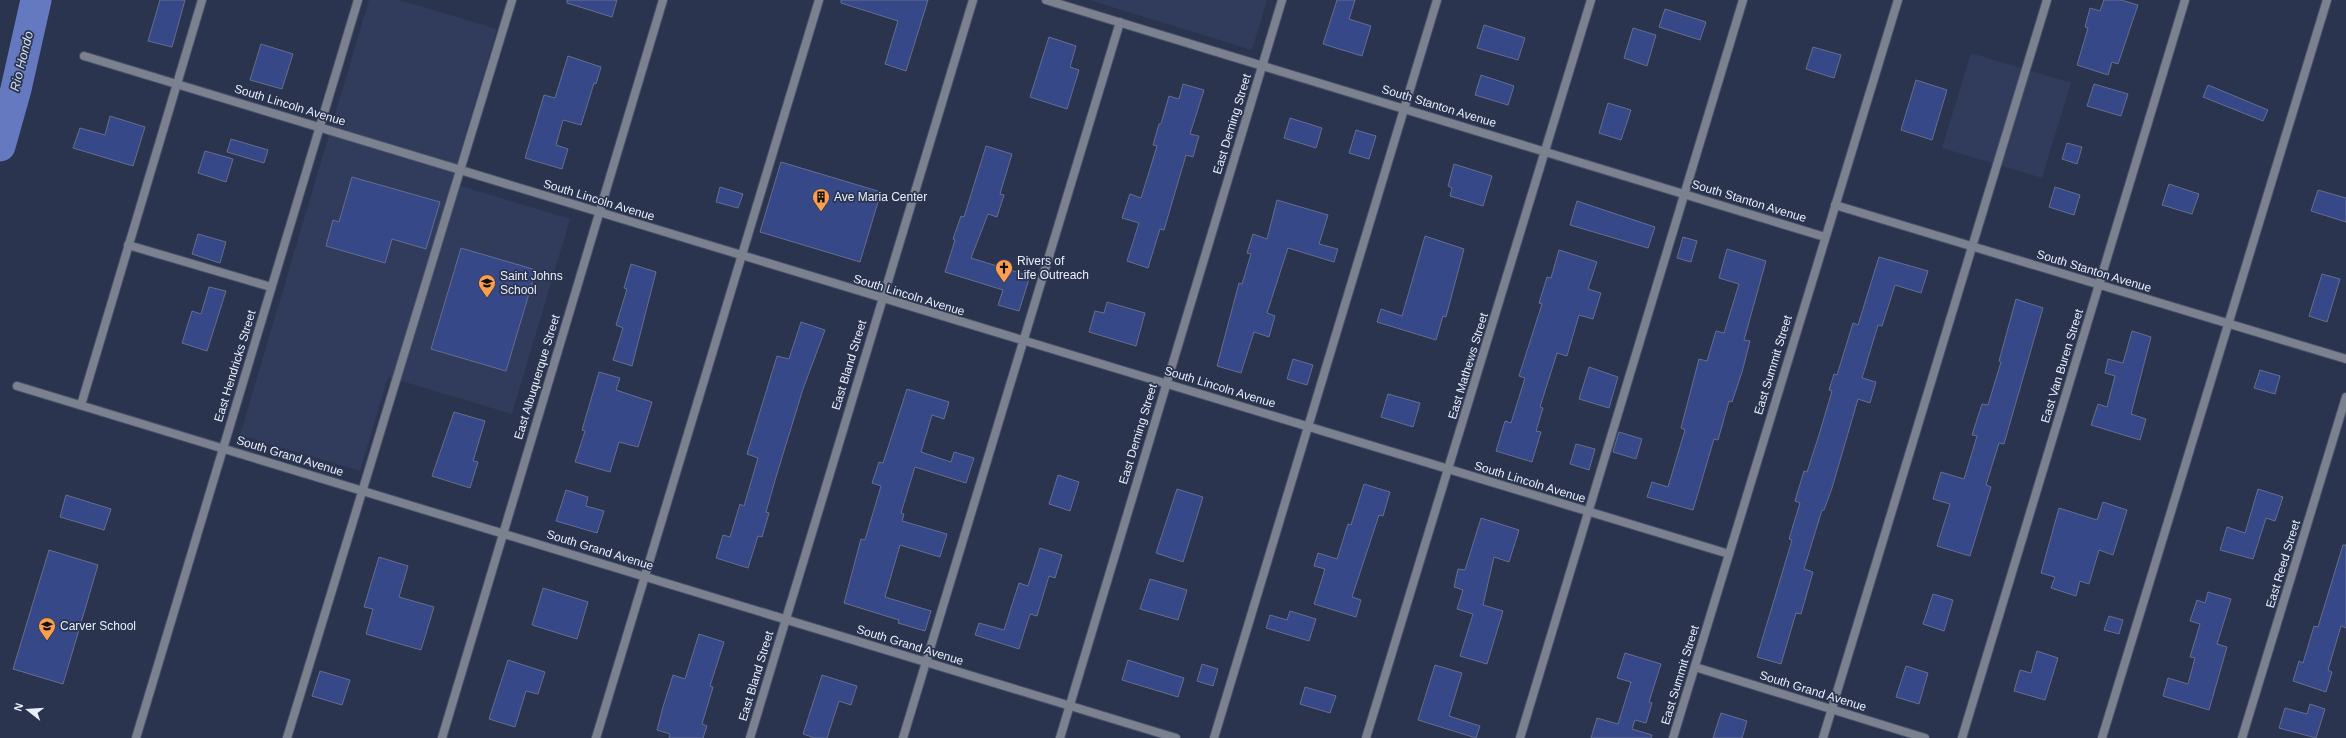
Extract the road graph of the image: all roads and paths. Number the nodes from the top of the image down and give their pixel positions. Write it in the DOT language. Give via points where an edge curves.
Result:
graph roads {
  1 [pos="202,0"];
  2 [pos="358,0"];
  3 [pos="512,0"];
  4 [pos="663,0"];
  5 [pos="819,0"];
  6 [pos="973,0"];
  7 [pos="1046,0"];
  8 [pos="1282,0"];
  9 [pos="1437,0"];
  10 [pos="1591,0"];
  11 [pos="1743,0"];
  12 [pos="1898,0"];
  13 [pos="2047,0"];
  14 [pos="2185,0"];
  15 [pos="2327,0"];
  16 [pos="1120,22"];
  17 [pos="84,56"];
  18 [pos="1262,64"];
  19 [pos="177,84"];
  20 [pos="1405,108"];
  21 [pos="320,127"];
  22 [pos="1545,151"];
  23 [pos="461,170"];
  24 [pos="1684,194"];
  25 [pos="1835,205"];
  26 [pos="599,213"];
  27 [pos="1825,237"];
  28 [pos="128,245"];
  29 [pos="1972,246"];
  30 [pos="741,256"];
  31 [pos="2099,285"];
  32 [pos="271,287"];
  33 [pos="882,299"];
  34 [pos="2228,324"];
  35 [pos="1023,341"];
  36 [pos="2346,359"];
  37 [pos="1166,383"];
  38 [pos="17,386"];
  39 [pos="2346,397"];
  40 [pos="81,405"];
  41 [pos="1307,427"];
  42 [pos="223,449"];
  43 [pos="1449,470"];
  44 [pos="362,491"];
  45 [pos="1588,512"];
  46 [pos="503,534"];
  47 [pos="1729,554"];
  48 [pos="644,576"];
  49 [pos="786,620"];
  50 [pos="925,662"];
  51 [pos="1695,667"];
  52 [pos="1070,706"];
  53 [pos="1832,709"];
  54 [pos="136,738"];
  55 [pos="287,738"];
  56 [pos="442,738"];
  57 [pos="596,738"];
  58 [pos="750,738"];
  59 [pos="903,738"];
  60 [pos="1060,738"];
  61 [pos="1176,738"];
  62 [pos="1214,738"];
  63 [pos="1366,738"];
  64 [pos="1520,738"];
  65 [pos="1673,738"];
  66 [pos="1823,738"];
  67 [pos="1925,738"];
  68 [pos="1962,738"];
  69 [pos="2102,738"];
  70 [pos="2242,738"];
  1 -- 19 [label="street"];
  2 -- 21 [label="street, East Hendricks Street"];
  3 -- 23 [label="street"];
  4 -- 26 [label="street, East Albuquerque Street"];
  5 -- 30 [label="street"];
  6 -- 33 [label="street, East Bland Street"];
  7 -- 16 [label="street, South Stanton Avenue"];
  8 -- 18 [label="street, East Deming Street"];
  9 -- 20 [label="street"];
  10 -- 22 [label="street, East Mathews Street"];
  11 -- 24 [label="street"];
  12 -- 25 [label="street, East Summit Street"];
  13 -- 29 [label="street"];
  14 -- 31 [label="street, East Van Buren Street"];
  15 -- 34 [label="street"];
  16 -- 18 [label="street, South Stanton Avenue"];
  16 -- 35 [label="street"];
  17 -- 19 [label="street, South Lincoln Avenue"];
  18 -- 20 [label="street, South Stanton Avenue"];
  18 -- 37 [label="street, East Deming Street"];
  19 -- 21 [label="street, South Lincoln Avenue"];
  19 -- 28 [label="street"];
  20 -- 22 [label="street, South Stanton Avenue"];
  20 -- 41 [label="street"];
  21 -- 23 [label="street, South Lincoln Avenue"];
  21 -- 32 [label="street, East Hendricks Street"];
  22 -- 24 [label="street, South Stanton Avenue"];
  22 -- 43 [label="street, East Mathews Street"];
  23 -- 26 [label="street, South Lincoln Avenue"];
  23 -- 44 [label="street"];
  24 -- 27 [label="street, South Stanton Avenue"];
  24 -- 45 [label="street"];
  25 -- 27 [label="street, East Summit Street"];
  25 -- 29 [label="street, South Stanton Avenue"];
  26 -- 30 [label="street, South Lincoln Avenue"];
  26 -- 46 [label="street, East Albuquerque Street"];
  27 -- 47 [label="street, East Summit Street"];
  28 -- 32 [label="street"];
  28 -- 40 [label="street"];
  29 -- 31 [label="street, South Stanton Avenue"];
  29 -- 53 [label="street"];
  30 -- 33 [label="street, South Lincoln Avenue"];
  30 -- 48 [label="street"];
  31 -- 34 [label="street, South Stanton Avenue"];
  31 -- 68 [label="street, East Van Buren Street"];
  32 -- 42 [label="street, East Hendricks Street"];
  33 -- 35 [label="street, South Lincoln Avenue"];
  33 -- 49 [label="street, East Bland Street"];
  34 -- 36 [label="street, South Stanton Avenue"];
  34 -- 69 [label="street"];
  35 -- 37 [label="street, South Lincoln Avenue"];
  35 -- 50 [label="street"];
  37 -- 41 [label="street, South Lincoln Avenue"];
  37 -- 52 [label="street, East Deming Street"];
  38 -- 40 [label="street, South Grand Avenue"];
  39 -- 70 [label="street, East Reed Street"];
  40 -- 42 [label="street, South Grand Avenue"];
  41 -- 43 [label="street, South Lincoln Avenue"];
  41 -- 62 [label="street"];
  42 -- 44 [label="street, South Grand Avenue"];
  42 -- 54 [label="street, East Hendricks Street"];
  43 -- 45 [label="street, South Lincoln Avenue"];
  43 -- 63 [label="street, East Mathews Street"];
  44 -- 46 [label="street, South Grand Avenue"];
  44 -- 55 [label="street"];
  45 -- 47 [label="street, South Lincoln Avenue"];
  45 -- 64 [label="street"];
  46 -- 48 [label="street, South Grand Avenue"];
  46 -- 56 [label="street, East Albuquerque Street"];
  47 -- 51 [label="street, East Summit Street"];
  48 -- 49 [label="street, South Grand Avenue"];
  48 -- 57 [label="street"];
  49 -- 50 [label="street, South Grand Avenue"];
  49 -- 58 [label="street, East Bland Street"];
  50 -- 52 [label="street, South Grand Avenue"];
  50 -- 59 [label="street"];
  51 -- 53 [label="street, South Grand Avenue"];
  51 -- 65 [label="street, East Summit Street"];
  52 -- 60 [label="street, East Deming Street"];
  52 -- 61 [label="street, South Grand Avenue"];
  53 -- 66 [label="street"];
  53 -- 67 [label="street, South Grand Avenue"];
}
